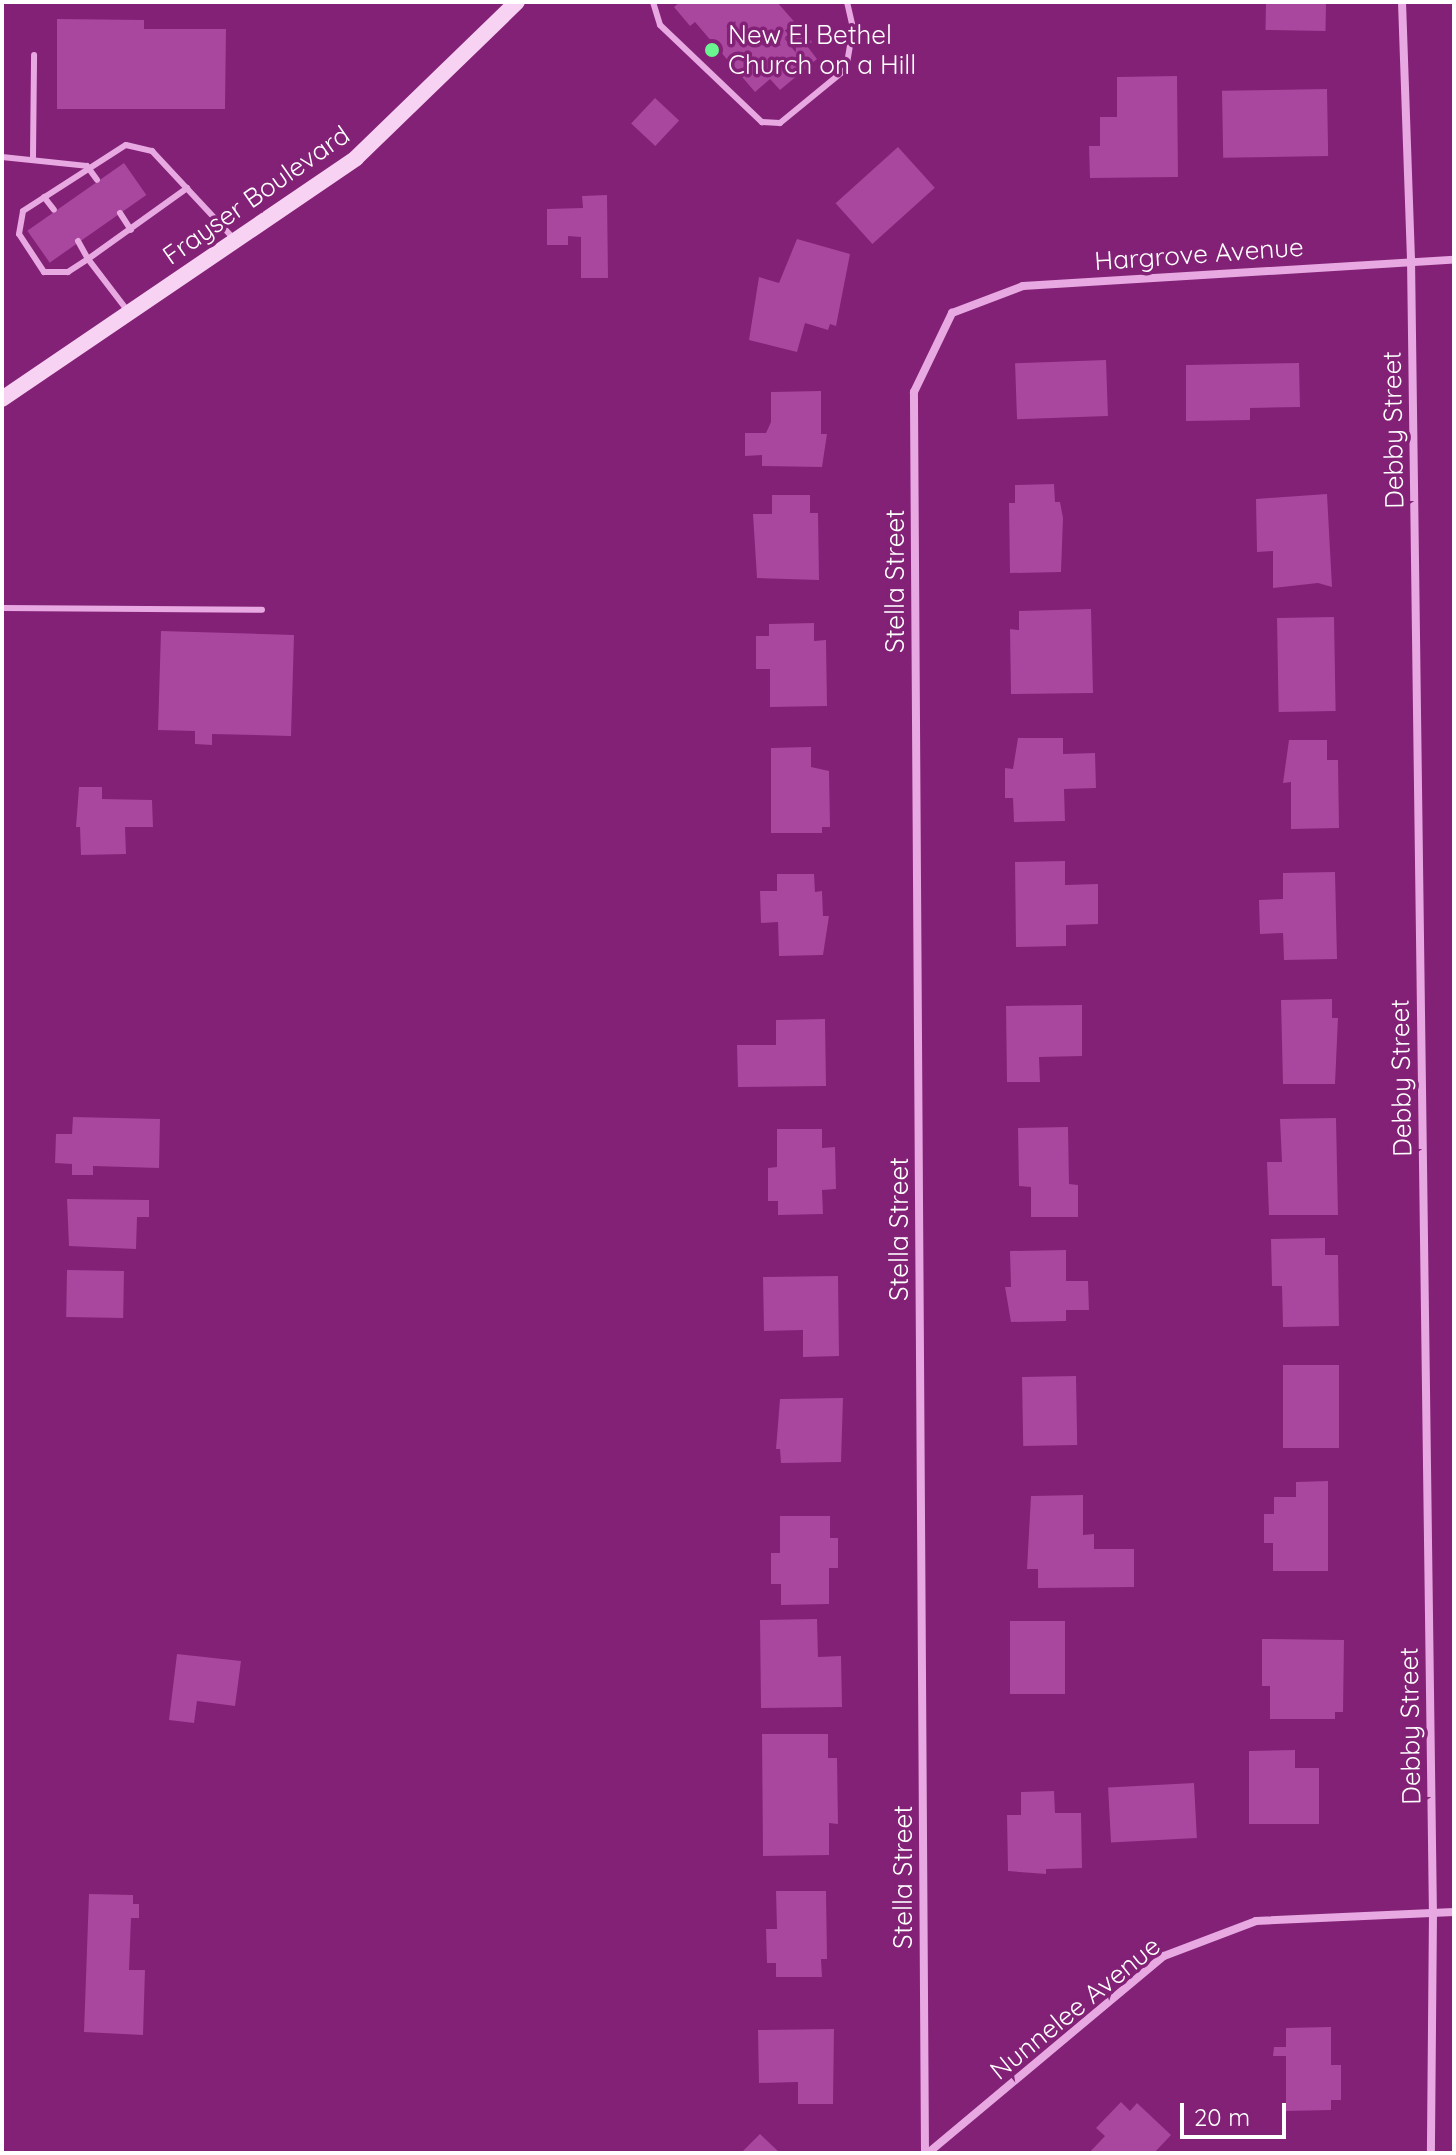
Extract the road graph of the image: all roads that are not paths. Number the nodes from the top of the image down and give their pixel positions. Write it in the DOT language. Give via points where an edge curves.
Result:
graph roads {
  1 [pos="515,2"];
  2 [pos="653,2"];
  3 [pos="847,2"];
  4 [pos="1402,2"];
  5 [pos="34,55"];
  6 [pos="2,157"];
  7 [pos="33,157"];
  8 [pos="87,166"];
  9 [pos="97,180"];
  10 [pos="187,188"];
  11 [pos="44,197"];
  12 [pos="54,210"];
  13 [pos="120,213"];
  14 [pos="131,230"];
  15 [pos="235,240"];
  16 [pos="78,241"];
  17 [pos="88,259"];
  18 [pos="1411,259"];
  19 [pos="1454,260"];
  20 [pos="130,313"];
  21 [pos="952,313"];
  22 [pos="2,399"];
  23 [pos="2,608"];
  24 [pos="262,610"];
  25 [pos="1433,1912"];
  26 [pos="1454,1912"];
  27 [pos="926,2153"];
  28 [pos="1431,2153"];
  1 -- 15 [label="main road, Frayser Boulevard" via="356,158"];
  2 -- 3 [label="lane" via="660,25 762,122 780,123 846,69 853,28"];
  4 -- 18 [label="street, Debby Street"];
  5 -- 7 [label="lane"];
  6 -- 7 [label="lane"];
  7 -- 8 [label="lane"];
  8 -- 9 [label="lane"];
  8 -- 10 [label="lane" via="126,145 152,151"];
  8 -- 11 [label="lane"];
  10 -- 14 [label="lane"];
  10 -- 15 [label="lane"];
  11 -- 12 [label="lane"];
  11 -- 17 [label="lane" via="23,211 19,234 44,272 68,272"];
  13 -- 14 [label="lane"];
  14 -- 17 [label="lane"];
  15 -- 20 [label="main road, Frayser Boulevard"];
  16 -- 17 [label="lane"];
  17 -- 20 [label="lane"];
  18 -- 19 [label="street, Hargrove Avenue"];
  18 -- 21 [label="street, Hargrove Avenue" via="1023,286"];
  18 -- 25 [label="street, Debby Street"];
  20 -- 22 [label="main road, Frayser Boulevard"];
  21 -- 27 [label="street, Stella Street" via="914,392"];
  23 -- 24 [label="lane"];
  25 -- 26 [label="street, Nunnelee Avenue"];
  25 -- 27 [label="street, Nunnelee Avenue" via="1256,1921 1164,1956"];
  25 -- 28 [label="street, Debby Street"];
}
